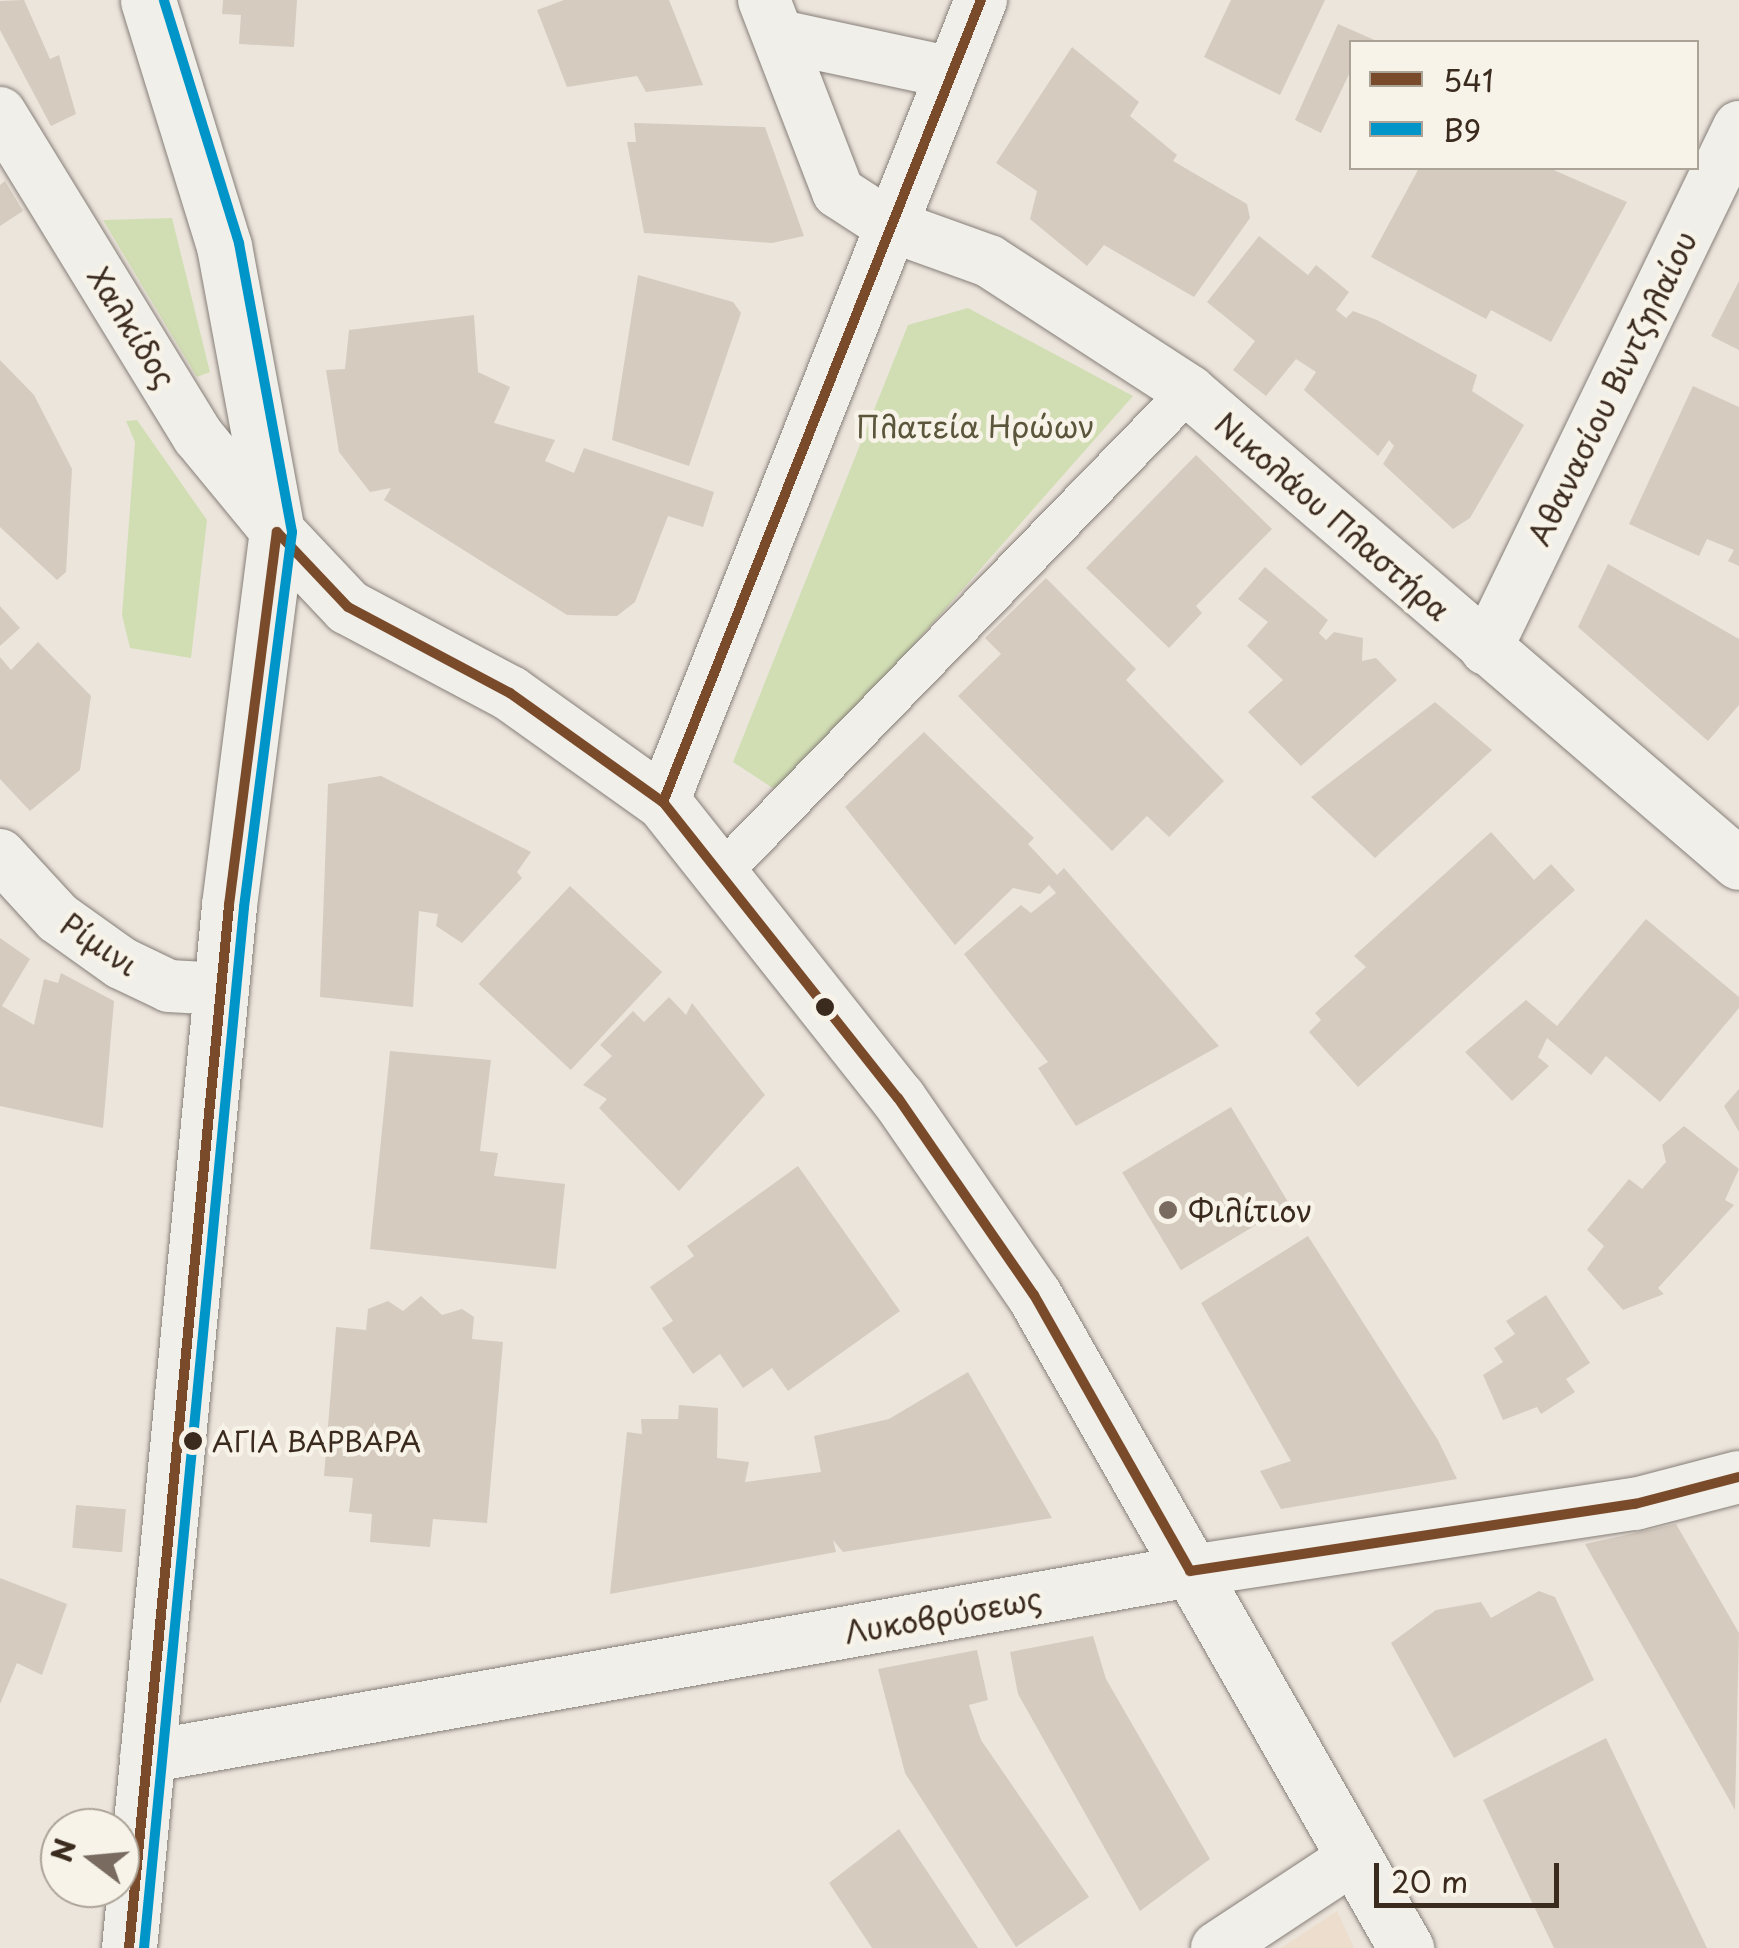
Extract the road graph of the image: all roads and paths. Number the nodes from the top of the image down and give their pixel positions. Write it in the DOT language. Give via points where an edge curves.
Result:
graph roads {
  1 [pos="148,0"];
  2 [pos="981,0"];
  3 [pos="772,18"];
  4 [pos="948,72"];
  5 [pos="0,113"];
  6 [pos="1739,127"];
  7 [pos="889,225"];
  8 [pos="1190,391"];
  9 [pos="277,532"];
  10 [pos="1486,649"];
  11 [pos="663,802"];
  12 [pos="0,855"];
  13 [pos="1739,864"];
  14 [pos="720,874"];
  15 [pos="222,989"];
  16 [pos="1739,1477"];
  17 [pos="1190,1572"];
  18 [pos="146,1757"];
  19 [pos="1355,1857"];
  20 [pos="128,1948"];
  21 [pos="1217,1948"];
  22 [pos="1406,1948"];
  1 -- 9 [label="main road" via="224,246"];
  2 -- 4 [label="street"];
  3 -- 4 [label="street"];
  3 -- 7 [label="street, Νικολάου Πλαστήρα" via="838,192"];
  4 -- 7 [label="street"];
  5 -- 9 [label="street, Χαλκίδος" via="198,436"];
  6 -- 10 [label="street, Αθανασίου Βιντζηλαίου"];
  7 -- 8 [label="street, Νικολάου Πλαστήρα" via="989,261"];
  7 -- 11 [label="street"];
  8 -- 10 [label="street, Νικολάου Πλαστήρα"];
  8 -- 14 [label="street"];
  9 -- 11 [label="main road" via="348,607 510,693"];
  9 -- 15 [label="main road"];
  10 -- 13 [label="street, Νικολάου Πλαστήρα"];
  11 -- 14 [label="main road"];
  12 -- 15 [label="street, Ρίμινι" via="58,918 122,963 169,986"];
  14 -- 17 [label="main road" via="898,1098 1034,1295"];
  15 -- 18 [label="main road"];
  16 -- 17 [label="street, Λυκοβρύσεως" via="1635,1504"];
  17 -- 18 [label="street, Λυκοβρύσεως"];
  17 -- 19 [label="main road"];
  18 -- 20 [label="main road"];
  19 -- 21 [label="street"];
  19 -- 22 [label="main road"];
}
